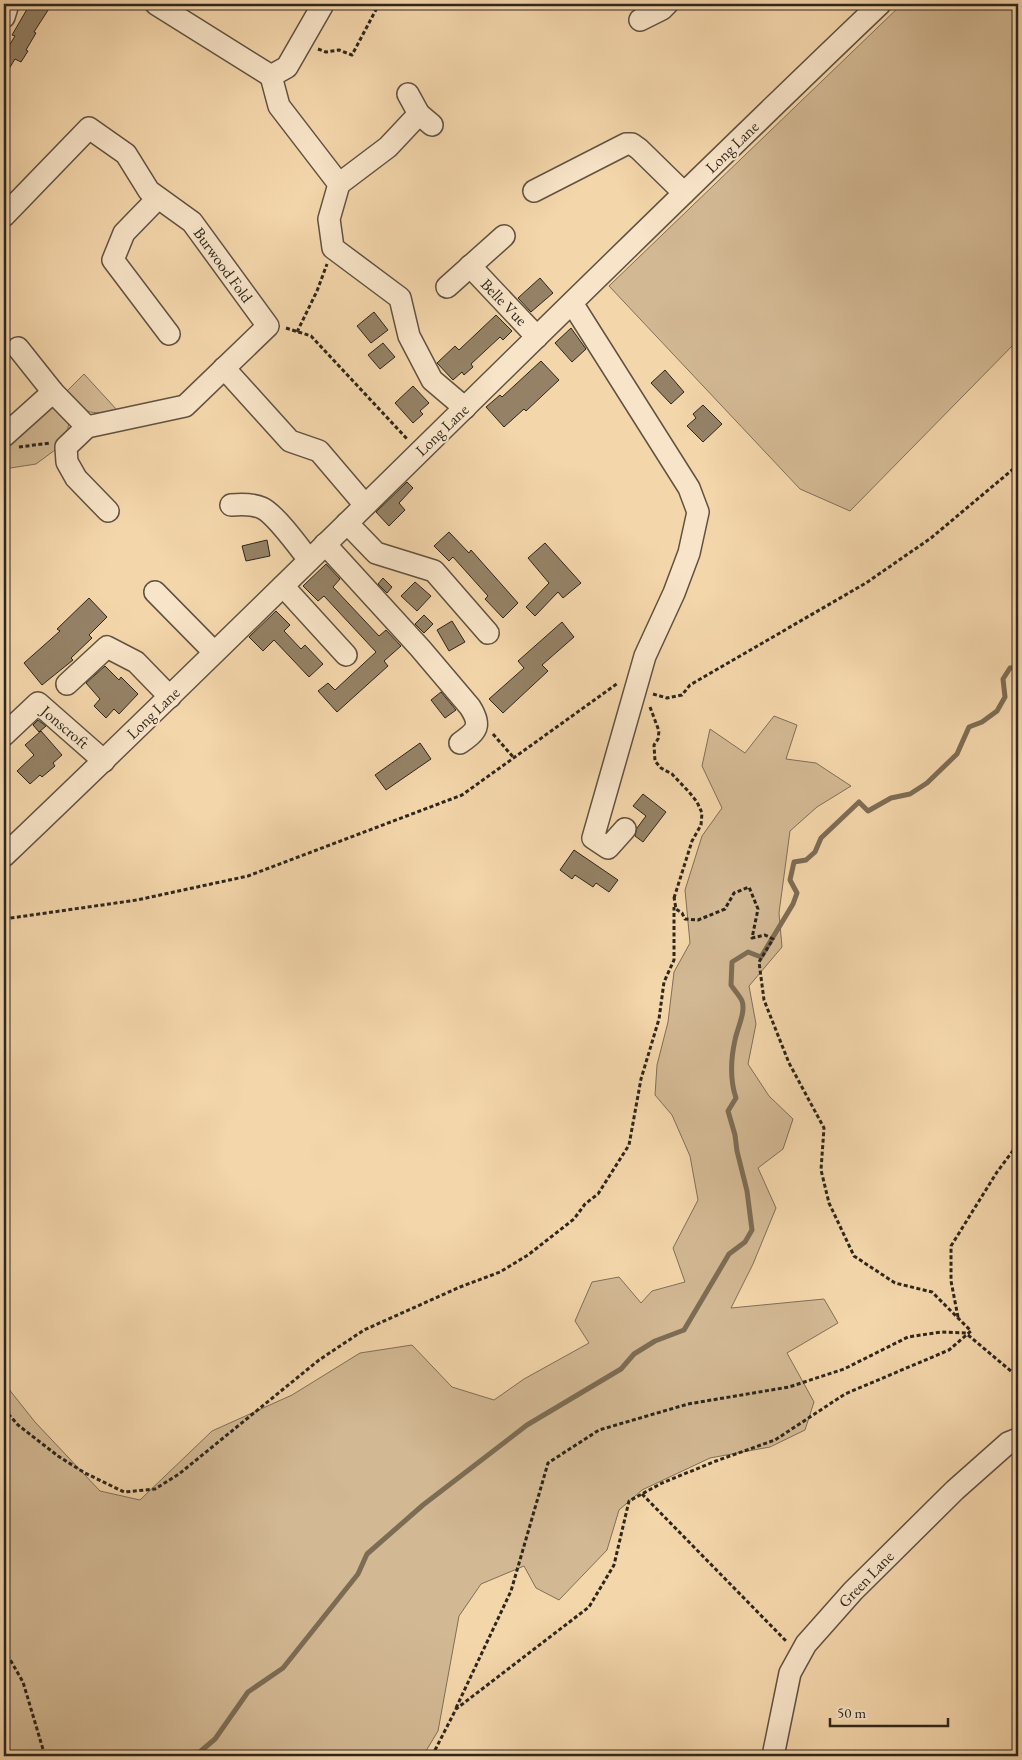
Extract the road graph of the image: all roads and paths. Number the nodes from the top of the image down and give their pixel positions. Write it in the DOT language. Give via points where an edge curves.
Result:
graph roads {
  1 [pos="8,4"];
  2 [pos="156,4"];
  3 [pos="379,4"];
  4 [pos="667,4"];
  5 [pos="880,4"];
  6 [pos="1011,4"];
  7 [pos="322,6"];
  8 [pos="1018,9"];
  9 [pos="4,17"];
  10 [pos="640,20"];
  11 [pos="302,41"];
  12 [pos="271,76"];
  13 [pos="408,94"];
  14 [pos="340,184"];
  15 [pos="534,191"];
  16 [pos="684,193"];
  17 [pos="158,198"];
  18 [pos="4,216"];
  19 [pos="504,236"];
  20 [pos="333,248"];
  21 [pos="470,266"];
  22 [pos="447,287"];
  23 [pos="572,303"];
  24 [pos="268,326"];
  25 [pos="297,332"];
  26 [pos="169,334"];
  27 [pos="537,337"];
  28 [pos="18,348"];
  29 [pos="224,368"];
  30 [pos="53,392"];
  31 [pos="465,408"];
  32 [pos="87,427"];
  33 [pos="8,442"];
  34 [pos="60,444"];
  35 [pos="420,452"];
  36 [pos="1018,465"];
  37 [pos="231,505"];
  38 [pos="364,505"];
  39 [pos="108,511"];
  40 [pos="348,523"];
  41 [pos="325,544"];
  42 [pos="309,560"];
  43 [pos="283,586"];
  44 [pos="155,592"];
  45 [pos="488,633"];
  46 [pos="214,652"];
  47 [pos="346,655"];
  48 [pos="67,684"];
  49 [pos="170,697"];
  50 [pos="648,697"];
  51 [pos="476,717"];
  52 [pos="4,735"];
  53 [pos="460,743"];
  54 [pos="514,758"];
  55 [pos="104,761"];
  56 [pos="625,829"];
  57 [pos="4,856"];
  58 [pos="674,897"];
  59 [pos="4,919"];
  60 [pos="1018,1144"];
  61 [pos="958,1319"];
  62 [pos="969,1334"];
  63 [pos="1018,1377"];
  64 [pos="4,1409"];
  65 [pos="1018,1438"];
  66 [pos="642,1494"];
  67 [pos="4,1649"];
  68 [pos="800,1655"];
  69 [pos="456,1709"];
  70 [pos="45,1756"];
  71 [pos="432,1756"];
  72 [pos="773,1756"];
  1 -- 9 [label="street"];
  2 -- 12 [label="street"];
  3 -- 11 [label="path" via="352,55 339,50 326,52"];
  4 -- 10 [label="street"];
  5 -- 16 [label="street, Long Lane"];
  6 -- 8 [label="path"];
  7 -- 11 [label="street"];
  11 -- 12 [label="street" via="287,67"];
  12 -- 14 [label="street" via="279,106"];
  13 -- 14 [label="street" via="426,119"];
  14 -- 20 [label="street" via="329,219"];
  15 -- 16 [label="street" via="626,144 632,144"];
  16 -- 23 [label="street, Long Lane"];
  17 -- 18 [label="street, Burwood Fold" via="149,192 126,154 89,128"];
  17 -- 24 [label="street, Burwood Fold" via="192,222"];
  17 -- 26 [label="street" via="124,233 112,260"];
  19 -- 21 [label="street, Belle Vue"];
  20 -- 25 [label="path"];
  20 -- 31 [label="street" via="400,298 409,336 432,380"];
  21 -- 22 [label="street, Belle Vue"];
  21 -- 27 [label="street, Belle Vue"];
  23 -- 27 [label="street, Long Lane"];
  23 -- 50 [label="street" via="689,488 698,512 674,593 645,656"];
  24 -- 25 [label="path"];
  24 -- 29 [label="street"];
  25 -- 35 [label="path" via="311,336"];
  27 -- 31 [label="street, Long Lane"];
  28 -- 30 [label="street"];
  29 -- 32 [label="street" via="185,406"];
  29 -- 38 [label="street" via="290,441 320,451"];
  30 -- 32 [label="street"];
  30 -- 33 [label="street"];
  31 -- 35 [label="street, Long Lane"];
  32 -- 34 [label="street"];
  33 -- 34 [label="path"];
  34 -- 39 [label="street" via="76,478"];
  35 -- 38 [label="street, Long Lane"];
  36 -- 50 [label="path" via="931,538 866,584 690,685 682,695"];
  37 -- 42 [label="street" via="262,508"];
  38 -- 40 [label="street, Long Lane"];
  40 -- 41 [label="street, Long Lane"];
  40 -- 45 [label="street" via="376,553 434,571"];
  41 -- 42 [label="street, Long Lane"];
  41 -- 51 [label="street" via="420,648"];
  42 -- 43 [label="street, Long Lane"];
  43 -- 46 [label="street, Long Lane"];
  43 -- 47 [label="street"];
  44 -- 46 [label="street"];
  46 -- 49 [label="street, Long Lane"];
  48 -- 49 [label="street" via="106,647 136,662"];
  49 -- 55 [label="street, Long Lane"];
  50 -- 54 [label="path" via="621,681"];
  50 -- 56 [label="street" via="628,720 592,838 608,848"];
  50 -- 58 [label="path" via="659,731 654,745 655,761 689,792 702,813 701,825"];
  51 -- 53 [label="street" via="478,723 473,733"];
  51 -- 54 [label="path"];
  52 -- 55 [label="street, Jonscroft" via="38,704"];
  54 -- 59 [label="path" via="462,795 248,876 137,900"];
  55 -- 57 [label="street, Long Lane"];
  58 -- 61 [label="path" via="676,909 685,918 698,920 725,909 734,893 749,887 758,909 752,938 765,935 773,940 759,962 764,1000 789,1062 824,1128 821,1170 828,1203 854,1256 895,1283 932,1292"];
  58 -- 64 [label="path" via="674,960 664,982 659,1019 641,1079 629,1145 598,1194 574,1219 528,1256 500,1272 460,1286 364,1330 319,1360 179,1474 155,1489 124,1492 86,1473 58,1456"];
  60 -- 61 [label="path" via="952,1246 951,1281"];
  61 -- 62 [label="path" via="971,1332"];
  62 -- 63 [label="path"];
  62 -- 66 [label="path" via="949,1350 845,1394 775,1440 716,1461"];
  62 -- 69 [label="path" via="940,1332 908,1337 844,1369 789,1387 688,1404 599,1430 548,1464 511,1591"];
  65 -- 68 [label="street, Green Lane" via="1008,1443 955,1490 852,1591"];
  66 -- 68 [label="path"];
  66 -- 69 [label="path" via="629,1501 614,1565 589,1607"];
  67 -- 70 [label="path" via="23,1682"];
  68 -- 72 [label="street, Green Lane" via="790,1673"];
  69 -- 71 [label="path"];
}
